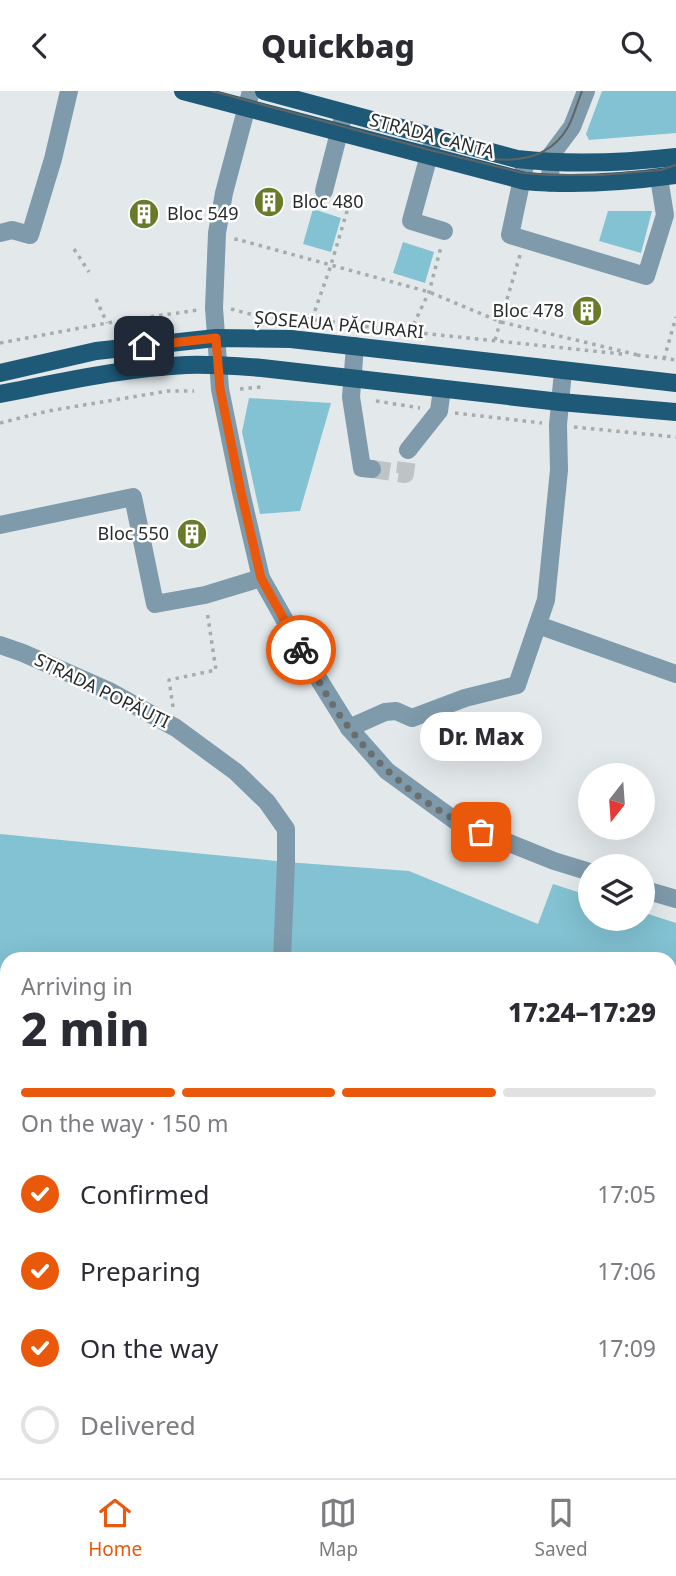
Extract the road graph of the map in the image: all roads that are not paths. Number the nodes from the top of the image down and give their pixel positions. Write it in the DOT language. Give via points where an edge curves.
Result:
graph roads {
  1 [pos="69,91"];
  2 [pos="183,91"];
  3 [pos="264,91"];
  4 [pos="586,91"];
  5 [pos="248,99"];
  6 [pos="344,113"];
  7 [pos="339,132"];
  8 [pos="434,137"];
  9 [pos="429,156"];
  10 [pos="676,157"];
  11 [pos="526,160"];
  12 [pos="551,162"];
  13 [pos="667,176"];
  14 [pos="522,180"];
  15 [pos="550,183"];
  16 [pos="324,191"];
  17 [pos="444,231"];
  18 [pos="0,233"];
  19 [pos="216,338"];
  20 [pos="355,346"];
  21 [pos="218,364"];
  22 [pos="563,370"];
  23 [pos="0,373"];
  24 [pos="352,378"];
  25 [pos="676,383"];
  26 [pos="442,389"];
  27 [pos="0,394"];
  28 [pos="560,402"];
  29 [pos="676,412"];
  30 [pos="408,450"];
  31 [pos="372,469"];
  32 [pos="0,525"];
  33 [pos="261,578"];
  34 [pos="538,625"];
  35 [pos="0,645"];
  36 [pos="676,674"];
  37 [pos="349,728"];
  38 [pos="578,868"];
  39 [pos="655,893"];
  40 [pos="676,899"];
  41 [pos="282,952"];
  1 -- 18 [label="street" via="30,235 12,230"];
  2 -- 5 [label="main road, STRADA CANTA"];
  3 -- 6 [label="main road, STRADA CANTA"];
  4 -- 12 [label="street"];
  5 -- 7 [label="main road, STRADA CANTA"];
  5 -- 19 [label="street" via="217,233"];
  6 -- 7 [label="street"];
  6 -- 8 [label="main road, STRADA CANTA"];
  7 -- 9 [label="main road, STRADA CANTA"];
  7 -- 16 [label="street"];
  8 -- 9 [label="street"];
  8 -- 11 [label="main road, STRADA CANTA"];
  9 -- 14 [label="main road, STRADA CANTA"];
  9 -- 17 [label="street" via="411,221"];
  10 -- 12 [label="main road, STRADA CANTA"];
  11 -- 12 [label="main road, STRADA CANTA"];
  11 -- 14 [label="street"];
  12 -- 15 [label="street"];
  13 -- 14 [label="street" via="665,215 646,276 510,235"];
  13 -- 15 [label="main road, STRADA CANTA"];
  14 -- 15 [label="main road, STRADA CANTA"];
  19 -- 20 [label="main road, ȘOSEAUA PĂCURARI"];
  19 -- 21 [label="street"];
  19 -- 23 [label="main road, ȘOSEAUA PĂCURARI" via="96,351"];
  20 -- 22 [label="main road, ȘOSEAUA PĂCURARI"];
  20 -- 24 [label="street"];
  21 -- 24 [label="main road"];
  21 -- 27 [label="main road" via="98,375"];
  21 -- 33 [label="street"];
  22 -- 25 [label="main road, ȘOSEAUA PĂCURARI"];
  22 -- 28 [label="street"];
  24 -- 26 [label="main road"];
  24 -- 31 [label="street" via="362,468"];
  26 -- 28 [label="main road"];
  26 -- 30 [label="street" via="439,411"];
  28 -- 29 [label="main road"];
  28 -- 34 [label="street" via="559,470 546,600"];
  32 -- 33 [label="street" via="133,497 155,604"];
  33 -- 37 [label="street"];
  34 -- 36 [label="street"];
  34 -- 37 [label="street" via="517,685 412,718 385,712"];
  35 -- 41 [label="street, STRADA POPĂUȚI" via="109,691 176,728 236,772 267,802 286,829"];
  37 -- 38 [label="street" via="387,771 457,822"];
  39 -- 40 [label="street"];
}
